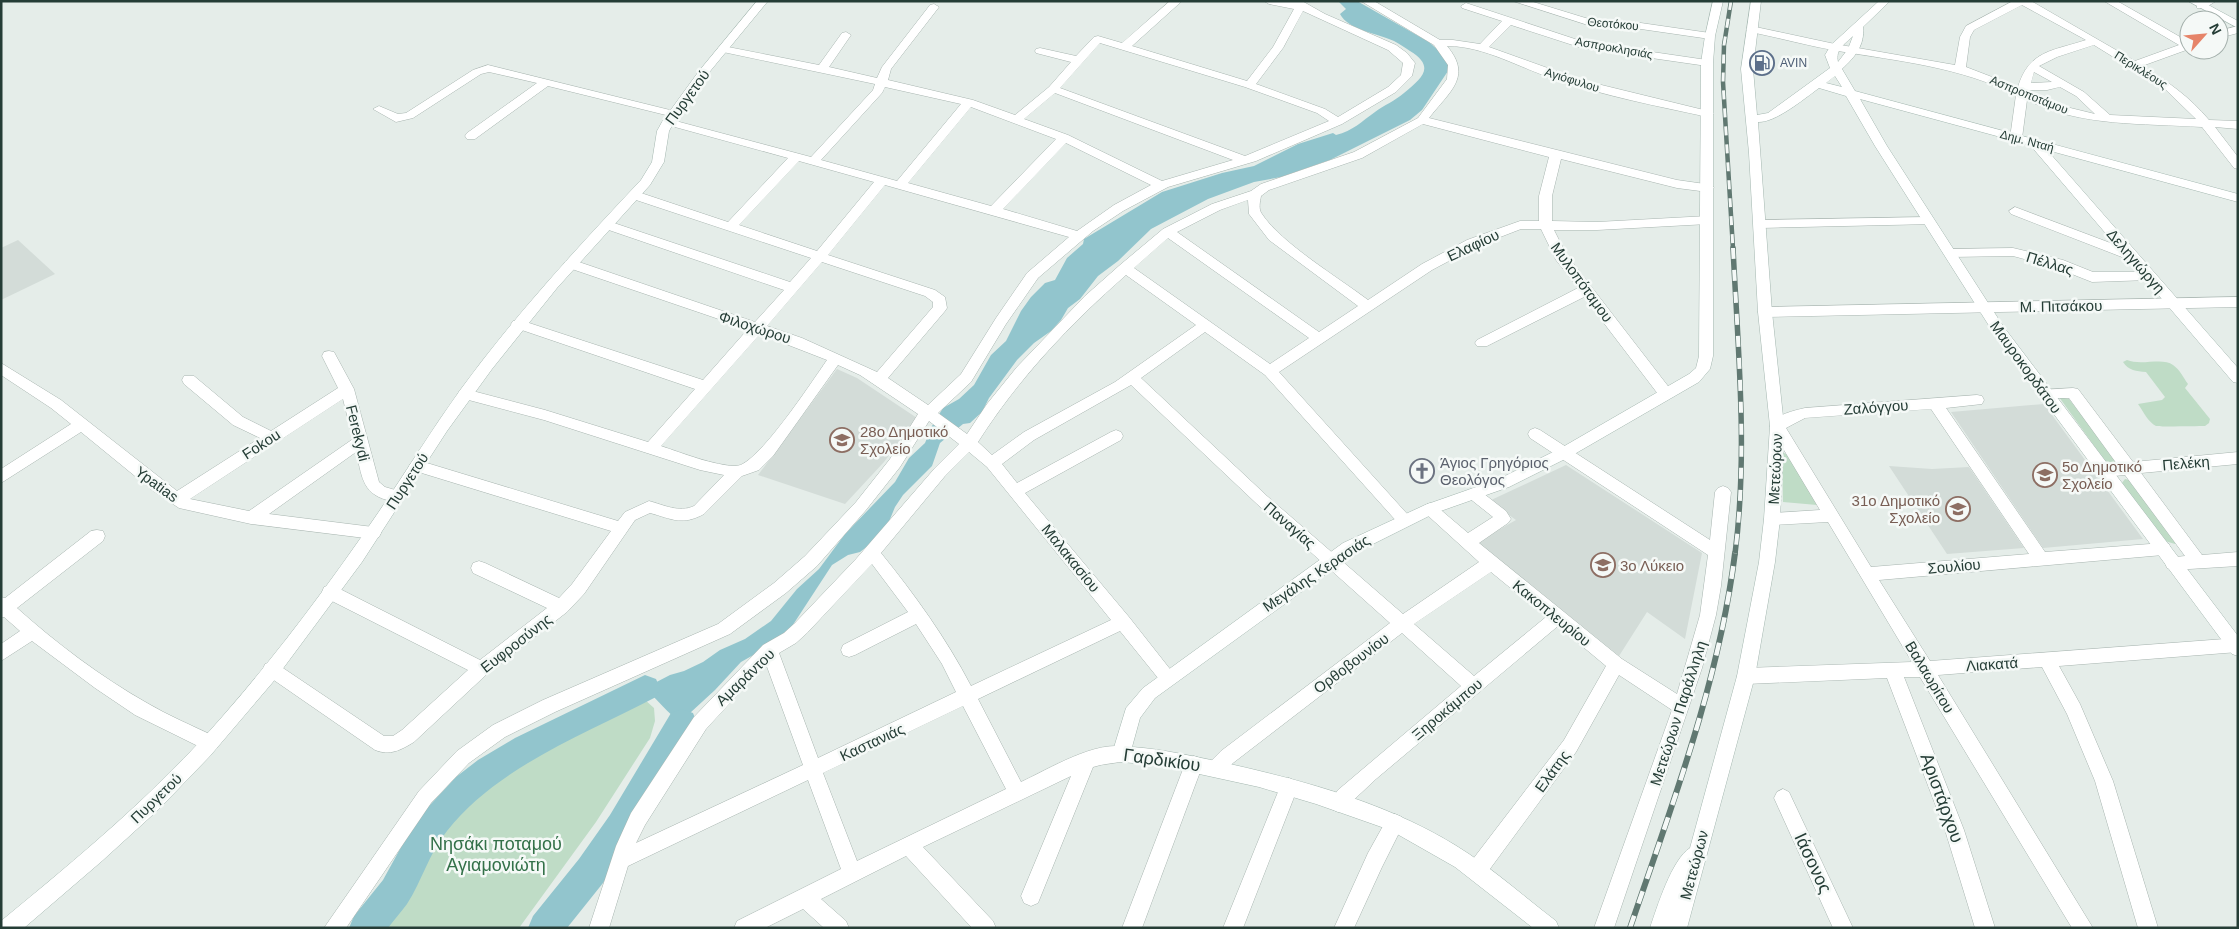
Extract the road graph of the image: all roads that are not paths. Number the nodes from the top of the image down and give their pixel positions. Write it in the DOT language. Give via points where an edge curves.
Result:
graph roads {
  1 [pos="762,1"];
  2 [pos="1177,1"];
  3 [pos="1269,1"];
  4 [pos="1366,1"];
  5 [pos="1518,1"];
  6 [pos="1557,1"];
  7 [pos="1718,1"];
  8 [pos="1756,1"];
  9 [pos="1885,1"];
  10 [pos="2022,1"];
  11 [pos="2109,1"];
  12 [pos="2202,3"];
  13 [pos="1299,6"];
  14 [pos="1466,6"];
  15 [pos="934,7"];
  16 [pos="1548,10"];
  17 [pos="1509,20"];
  18 [pos="2238,25"];
  19 [pos="1858,27"];
  20 [pos="1751,29"];
  21 [pos="846,35"];
  22 [pos="1710,36"];
  23 [pos="2179,40"];
  24 [pos="2095,41"];
  25 [pos="1438,44"];
  26 [pos="1124,47"];
  27 [pos="1835,47"];
  28 [pos="722,49"];
  29 [pos="1481,49"];
  30 [pos="2179,49"];
  31 [pos="1853,50"];
  32 [pos="1040,51"];
  33 [pos="1078,60"];
  34 [pos="1707,63"];
  35 [pos="2134,65"];
  36 [pos="2032,66"];
  37 [pos="822,69"];
  38 [pos="1960,69"];
  39 [pos="1836,70"];
  40 [pos="2062,82"];
  41 [pos="545,83"];
  42 [pos="881,84"];
  43 [pos="1816,84"];
  44 [pos="1249,85"];
  45 [pos="1053,89"];
  46 [pos="2024,90"];
  47 [pos="1850,94"];
  48 [pos="969,102"];
  49 [pos="379,109"];
  50 [pos="1708,114"];
  51 [pos="671,118"];
  52 [pos="1752,118"];
  53 [pos="2108,119"];
  54 [pos="1016,120"];
  55 [pos="1422,120"];
  56 [pos="1338,122"];
  57 [pos="2206,123"];
  58 [pos="2238,125"];
  59 [pos="471,136"];
  60 [pos="1064,138"];
  61 [pos="2016,138"];
  62 [pos="2034,143"];
  63 [pos="1556,155"];
  64 [pos="795,158"];
  65 [pos="1244,160"];
  66 [pos="813,162"];
  67 [pos="2238,165"];
  68 [pos="881,182"];
  69 [pos="1161,185"];
  70 [pos="899,186"];
  71 [pos="1708,188"];
  72 [pos="1255,194"];
  73 [pos="634,196"];
  74 [pos="2238,198"];
  75 [pos="2015,210"];
  76 [pos="994,211"];
  77 [pos="1708,220"];
  78 [pos="1929,220"];
  79 [pos="1760,224"];
  80 [pos="607,225"];
  81 [pos="1545,226"];
  82 [pos="730,227"];
  83 [pos="1168,232"];
  84 [pos="1076,235"];
  85 [pos="1950,253"];
  86 [pos="819,256"];
  87 [pos="2132,256"];
  88 [pos="571,264"];
  89 [pos="1125,268"];
  90 [pos="2149,276"];
  91 [pos="793,288"];
  92 [pos="1586,290"];
  93 [pos="2238,302"];
  94 [pos="2173,304"];
  95 [pos="1367,306"];
  96 [pos="1983,307"];
  97 [pos="1765,312"];
  98 [pos="518,324"];
  99 [pos="1205,325"];
  100 [pos="757,328"];
  101 [pos="1318,338"];
  102 [pos="1482,342"];
  103 [pos="328,356"];
  104 [pos="836,358"];
  105 [pos="1270,371"];
  106 [pos="4,373"];
  107 [pos="1132,378"];
  108 [pos="2238,378"];
  109 [pos="879,379"];
  110 [pos="189,380"];
  111 [pos="706,387"];
  112 [pos="347,389"];
  113 [pos="465,394"];
  114 [pos="1666,394"];
  115 [pos="2046,394"];
  116 [pos="1977,400"];
  117 [pos="1935,403"];
  118 [pos="927,413"];
  119 [pos="82,424"];
  120 [pos="1777,426"];
  121 [pos="1535,434"];
  122 [pos="1116,436"];
  123 [pos="272,438"];
  124 [pos="361,441"];
  125 [pos="969,443"];
  126 [pos="651,448"];
  127 [pos="1566,452"];
  128 [pos="2238,458"];
  129 [pos="992,463"];
  130 [pos="417,466"];
  131 [pos="2130,469"];
  132 [pos="2104,471"];
  133 [pos="737,472"];
  134 [pos="1,477"];
  135 [pos="1016,491"];
  136 [pos="1723,492"];
  137 [pos="1474,494"];
  138 [pos="397,496"];
  139 [pos="176,500"];
  140 [pos="1430,509"];
  141 [pos="1832,516"];
  142 [pos="251,518"];
  143 [pos="1772,519"];
  144 [pos="1404,520"];
  145 [pos="622,528"];
  146 [pos="373,532"];
  147 [pos="97,536"];
  148 [pos="1467,542"];
  149 [pos="2163,549"];
  150 [pos="872,552"];
  151 [pos="1718,553"];
  152 [pos="2041,559"];
  153 [pos="2238,559"];
  154 [pos="1330,560"];
  155 [pos="2198,561"];
  156 [pos="1491,562"];
  157 [pos="2173,563"];
  158 [pos="479,568"];
  159 [pos="1868,574"];
  160 [pos="330,592"];
  161 [pos="561,607"];
  162 [pos="2,608"];
  163 [pos="919,614"];
  164 [pos="1557,617"];
  165 [pos="1123,622"];
  166 [pos="1403,623"];
  167 [pos="32,632"];
  168 [pos="2237,646"];
  169 [pos="769,650"];
  170 [pos="850,650"];
  171 [pos="1,654"];
  172 [pos="2047,660"];
  173 [pos="1616,664"];
  174 [pos="481,669"];
  175 [pos="1925,669"];
  176 [pos="271,670"];
  177 [pos="1892,670"];
  178 [pos="1746,676"];
  179 [pos="1168,678"];
  180 [pos="1474,687"];
  181 [pos="968,696"];
  182 [pos="1682,707"];
  183 [pos="210,743"];
  184 [pos="1121,754"];
  185 [pos="1087,760"];
  186 [pos="1194,764"];
  187 [pos="1216,768"];
  188 [pos="813,770"];
  189 [pos="1289,787"];
  190 [pos="1016,793"];
  191 [pos="1783,798"];
  192 [pos="1338,803"];
  193 [pos="1395,823"];
  194 [pos="908,845"];
  195 [pos="1698,849"];
  196 [pos="620,860"];
  197 [pos="1477,870"];
  198 [pos="852,874"];
  199 [pos="1031,896"];
  200 [pos="804,897"];
  201 [pos="752,926"];
  202 [pos="1544,926"];
  203 [pos="8,928"];
  204 [pos="334,928"];
  205 [pos="599,928"];
  206 [pos="839,928"];
  207 [pos="986,928"];
  208 [pos="1132,928"];
  209 [pos="1233,928"];
  210 [pos="1344,928"];
  211 [pos="1604,928"];
  212 [pos="1660,928"];
  213 [pos="1677,928"];
  214 [pos="1843,928"];
  215 [pos="1985,928"];
  216 [pos="2083,928"];
  217 [pos="2148,928"];
  1 -- 28 [label="street, Πυργετού"];
  2 -- 26 [label="street"];
  3 -- 13 [label="street"];
  4 -- 25 [label="street"];
  5 -- 16 [label="street, Θεοτόκου"];
  6 -- 16 [label="street"];
  7 -- 22 [label="street"];
  8 -- 20 [label="street, Μετεώρων"];
  9 -- 19 [label="street"];
  10 -- 24 [label="street, Περικλέους"];
  10 -- 38 [label="street" via="1970,28 1965,37"];
  11 -- 23 [label="street"];
  12 -- 18 [label="street"];
  13 -- 44 [label="street" via="1278,48"];
  13 -- 56 [label="street" via="1393,47 1410,64 1406,76 1388,92"];
  14 -- 17 [label="street, Ασπροκλησιάς"];
  15 -- 42 [label="street" via="886,69"];
  16 -- 22 [label="street, Θεοτόκου" via="1591,23 1627,24"];
  17 -- 29 [label="street"];
  17 -- 34 [label="street, Ασπροκλησιάς" via="1582,45"];
  19 -- 27 [label="street"];
  19 -- 31 [label="street" via="1858,39"];
  20 -- 27 [label="street, Ασπροποτάμου"];
  20 -- 52 [label="street, Μετεώρων" via="1747,69"];
  21 -- 37 [label="street"];
  22 -- 34 [label="street"];
  24 -- 35 [label="street, Περικλέους"];
  24 -- 36 [label="street" via="2045,58"];
  25 -- 29 [label="street, Αγιόφυλου" via="1456,43"];
  25 -- 55 [label="street" via="1450,57 1454,74 1447,89"];
  26 -- 33 [label="street" via="1098,39"];
  26 -- 44 [label="street"];
  27 -- 31 [label="street, Ασπροποτάμου"];
  27 -- 39 [label="street, Μαυροκορδάτου" via="1831,55"];
  28 -- 37 [label="street"];
  28 -- 51 [label="street, Πυργετού"];
  29 -- 50 [label="street, Αγιόφυλου" via="1566,79"];
  30 -- 35 [label="street"];
  31 -- 38 [label="street, Ασπροποτάμου"];
  31 -- 39 [label="street"];
  32 -- 33 [label="street"];
  33 -- 45 [label="street"];
  34 -- 50 [label="street"];
  35 -- 57 [label="street, Περικλέους" via="2182,97"];
  36 -- 40 [label="street"];
  36 -- 46 [label="street"];
  37 -- 42 [label="street"];
  38 -- 46 [label="street, Ασπροποτάμου"];
  39 -- 43 [label="street"];
  39 -- 47 [label="street, Μαυροκορδάτου"];
  40 -- 46 [label="street"];
  40 -- 53 [label="street"];
  41 -- 49 [label="street" via="487,68 409,116 396,118"];
  41 -- 51 [label="street"];
  41 -- 59 [label="street"];
  42 -- 48 [label="street"];
  42 -- 66 [label="street"];
  43 -- 47 [label="street, Δημ. Νταή"];
  43 -- 52 [label="street" via="1772,115"];
  44 -- 56 [label="street" via="1321,111"];
  45 -- 54 [label="street"];
  45 -- 65 [label="street"];
  46 -- 53 [label="street, Ασπροποτάμου" via="2066,111"];
  46 -- 61 [label="street"];
  47 -- 61 [label="street, Δημ. Νταή"];
  47 -- 78 [label="street, Μαυροκορδάτου"];
  48 -- 54 [label="street"];
  48 -- 70 [label="street"];
  50 -- 71 [label="street"];
  51 -- 64 [label="street"];
  51 -- 73 [label="street, Πυργετού" via="663,131 658,162"];
  52 -- 79 [label="street, Μετεώρων"];
  53 -- 57 [label="street, Ασπροποτάμου"];
  54 -- 60 [label="street"];
  55 -- 63 [label="street"];
  55 -- 72 [label="street, Αμαράντου" via="1358,155 1265,187"];
  56 -- 65 [label="street"];
  57 -- 58 [label="street, Ασπροποτάμου"];
  57 -- 67 [label="street, Περικλέους"];
  60 -- 69 [label="street"];
  60 -- 76 [label="street"];
  61 -- 62 [label="street, Δημ. Νταή"];
  62 -- 74 [label="street, Δημ. Νταή"];
  62 -- 87 [label="street, Δεληγιώργη"];
  63 -- 71 [label="street" via="1677,184"];
  63 -- 81 [label="street, Μυλοπόταμου" via="1545,196"];
  64 -- 66 [label="street"];
  64 -- 82 [label="street"];
  65 -- 69 [label="street"];
  66 -- 68 [label="street"];
  68 -- 70 [label="street"];
  68 -- 86 [label="street"];
  69 -- 84 [label="street"];
  70 -- 76 [label="street"];
  71 -- 77 [label="street"];
  72 -- 83 [label="street, Αμαράντου" via="1224,203"];
  72 -- 95 [label="street" via="1253,205 1262,226"];
  73 -- 80 [label="street, Πυργετού"];
  73 -- 82 [label="street"];
  75 -- 87 [label="street"];
  76 -- 84 [label="street"];
  77 -- 81 [label="street, Ελαφίου"];
  77 -- 114 [label="street, Μεγάλης Κερασιάς" via="1706,365 1698,375"];
  78 -- 79 [label="street"];
  78 -- 85 [label="street, Μαυροκορδάτου"];
  79 -- 97 [label="street, Μετεώρων"];
  80 -- 88 [label="street, Πυργετού"];
  80 -- 91 [label="street"];
  81 -- 92 [label="street, Μυλοπόταμου" via="1551,243"];
  81 -- 95 [label="street, Ελαφίου" via="1520,226 1472,243"];
  82 -- 86 [label="street"];
  83 -- 89 [label="street, Αμαράντου"];
  83 -- 101 [label="street"];
  84 -- 118 [label="street" via="1032,276 971,371 953,392"];
  85 -- 90 [label="street, Πέλλας" via="2013,252 2050,261 2092,277"];
  85 -- 96 [label="street, Μαυροκορδάτου"];
  86 -- 91 [label="street"];
  86 -- 109 [label="street" via="930,293 940,300 940,308"];
  87 -- 90 [label="street, Δεληγιώργη"];
  88 -- 98 [label="street, Πυργετού"];
  88 -- 100 [label="street, Φιλοχώρου"];
  89 -- 99 [label="street"];
  89 -- 125 [label="street, Αμαράντου" via="1090,299 1022,371"];
  90 -- 94 [label="street, Δεληγιώργη"];
  91 -- 100 [label="street"];
  92 -- 102 [label="street"];
  92 -- 114 [label="street, Μυλοπόταμου"];
  93 -- 94 [label="street, Μ. Πιτσάκου"];
  94 -- 96 [label="street, Μ. Πιτσάκου"];
  94 -- 108 [label="street, Δεληγιώργη"];
  95 -- 101 [label="street, Ελαφίου"];
  96 -- 97 [label="street, Μ. Πιτσάκου"];
  96 -- 115 [label="street, Μαυροκορδάτου"];
  97 -- 120 [label="street, Μετεώρων"];
  98 -- 111 [label="street"];
  98 -- 113 [label="street, Πυργετού"];
  99 -- 105 [label="street"];
  99 -- 107 [label="street"];
  100 -- 104 [label="street, Φιλοχώρου"];
  100 -- 111 [label="street"];
  101 -- 105 [label="street, Ελαφίου"];
  103 -- 112 [label="street, Ferekydi"];
  104 -- 109 [label="street, Φιλοχώρου"];
  104 -- 133 [label="street, Ευφροσύνης" via="768,452 754,466"];
  105 -- 144 [label="street"];
  106 -- 119 [label="street, Ypatias"];
  107 -- 129 [label="street" via="1028,436"];
  107 -- 154 [label="street, Παναγίας"];
  109 -- 118 [label="street, Φιλοχώρου"];
  110 -- 123 [label="street" via="238,421"];
  111 -- 126 [label="street"];
  112 -- 123 [label="street, Fokou"];
  112 -- 124 [label="street, Ferekydi"];
  113 -- 126 [label="street"];
  113 -- 130 [label="street, Πυργετού"];
  114 -- 127 [label="street, Μεγάλης Κερασιάς"];
  115 -- 131 [label="street" via="2073,393"];
  115 -- 132 [label="street, Μαυροκορδάτου"];
  116 -- 117 [label="street, Ζαλόγγου"];
  117 -- 120 [label="street, Ζαλόγγου" via="1805,412"];
  117 -- 152 [label="street"];
  118 -- 125 [label="street, Φιλοχώρου"];
  118 -- 204 [label="street" via="895,463 836,535 805,567 754,609 706,639 524,718 499,731 463,757 425,798"];
  119 -- 134 [label="street"];
  119 -- 139 [label="street, Ypatias"];
  120 -- 141 [label="street, Βαλαωρίτου"];
  120 -- 143 [label="street, Μετεώρων"];
  121 -- 127 [label="street"];
  122 -- 135 [label="street"];
  123 -- 139 [label="street, Fokou"];
  124 -- 138 [label="street, Ferekydi" via="374,488"];
  124 -- 142 [label="street"];
  125 -- 129 [label="street, Μαλακασίου"];
  125 -- 150 [label="street, Αμαράντου"];
  126 -- 133 [label="street"];
  127 -- 137 [label="street, Μεγάλης Κερασιάς"];
  127 -- 151 [label="street"];
  128 -- 131 [label="street, Πελέκη"];
  129 -- 135 [label="street, Μαλακασίου"];
  130 -- 138 [label="street, Πυργετού"];
  130 -- 145 [label="street"];
  131 -- 132 [label="street, Πελέκη"];
  131 -- 155 [label="street"];
  132 -- 149 [label="street, Μαυροκορδάτου"];
  133 -- 145 [label="street, Ευφροσύνης" via="692,514 684,517 649,507 630,516"];
  135 -- 165 [label="street, Μαλακασίου"];
  136 -- 151 [label="street, Μετεώρων Παράλληλη"];
  137 -- 140 [label="street, Μεγάλης Κερασιάς"];
  137 -- 148 [label="street" via="1503,519"];
  138 -- 146 [label="street, Πυργετού"];
  139 -- 142 [label="street, Ypatias" via="194,507"];
  140 -- 144 [label="street, Μεγάλης Κερασιάς"];
  140 -- 148 [label="street, Κακοπλευρίου"];
  141 -- 143 [label="street"];
  141 -- 159 [label="street, Βαλαωρίτου"];
  142 -- 146 [label="street, Ypatias"];
  143 -- 178 [label="street, Μετεώρων"];
  144 -- 154 [label="street, Μεγάλης Κερασιάς"];
  145 -- 161 [label="street, Ευφροσύνης"];
  146 -- 160 [label="street, Πυργετού"];
  147 -- 162 [label="street"];
  148 -- 156 [label="street, Κακοπλευρίου"];
  149 -- 152 [label="street, Σουλίου"];
  149 -- 157 [label="street, Μαυροκορδάτου"];
  150 -- 163 [label="street"];
  150 -- 169 [label="street, Αμαράντου" via="801,628"];
  151 -- 182 [label="street, Μετεώρων Παράλληλη" via="1708,615"];
  152 -- 159 [label="street, Σουλίου"];
  153 -- 155 [label="street"];
  154 -- 166 [label="street, Παναγίας"];
  154 -- 179 [label="street, Μεγάλης Κερασιάς"];
  155 -- 157 [label="street"];
  156 -- 164 [label="street, Κακοπλευρίου"];
  156 -- 166 [label="street, Ορθοβουνίου"];
  157 -- 168 [label="street, Μαυροκορδάτου"];
  158 -- 161 [label="street"];
  159 -- 175 [label="street, Βαλαωρίτου"];
  160 -- 174 [label="street"];
  160 -- 176 [label="street, Πυργετού"];
  161 -- 174 [label="street, Ευφροσύνης"];
  162 -- 167 [label="street"];
  163 -- 170 [label="street"];
  163 -- 181 [label="street"];
  164 -- 173 [label="street, Κακοπλευρίου"];
  164 -- 180 [label="street, Ξηροκάμπου"];
  165 -- 179 [label="street, Μαλακασίου"];
  165 -- 181 [label="street, Καστανιάς"];
  166 -- 180 [label="street, Παναγίας"];
  166 -- 187 [label="street, Ορθοβουνίου"];
  167 -- 171 [label="street"];
  167 -- 183 [label="street" via="122,697"];
  168 -- 172 [label="street, Λιακατά"];
  169 -- 188 [label="street"];
  169 -- 196 [label="street, Αμαράντου" via="700,723 638,819"];
  172 -- 175 [label="street, Λιακατά"];
  172 -- 217 [label="street" via="2074,710 2104,782"];
  173 -- 182 [label="street, Κακοπλευρίου"];
  173 -- 197 [label="street, Ελάτης" via="1570,746"];
  174 -- 176 [label="street, Ευφροσύνης" via="408,736 395,744 381,744"];
  175 -- 177 [label="street, Λιακατά"];
  175 -- 216 [label="street, Βαλαωρίτου"];
  176 -- 183 [label="street, Πυργετού"];
  177 -- 178 [label="street, Λιακατά"];
  177 -- 215 [label="street, Αριστάρχου" via="1947,806"];
  178 -- 195 [label="street, Μετεώρων"];
  179 -- 184 [label="street, Μεγάλης Κερασιάς" via="1132,714"];
  180 -- 192 [label="street, Ξηροκάμπου"];
  181 -- 188 [label="street, Καστανιάς"];
  181 -- 190 [label="street"];
  182 -- 211 [label="street, Μετεώρων Παράλληλη"];
  183 -- 203 [label="street, Πυργετού" via="133,820"];
  184 -- 185 [label="street, Γαρδικίου"];
  184 -- 186 [label="street, Γαρδικίου"];
  185 -- 190 [label="street, Γαρδικίου"];
  185 -- 199 [label="street"];
  186 -- 187 [label="street, Γαρδικίου"];
  186 -- 208 [label="street"];
  187 -- 189 [label="street, Γαρδικίου"];
  188 -- 196 [label="street, Καστανιάς"];
  188 -- 198 [label="street"];
  189 -- 192 [label="street, Γαρδικίου"];
  189 -- 209 [label="street"];
  190 -- 194 [label="street, Γαρδικίου"];
  191 -- 214 [label="street, Ιάσονος"];
  192 -- 193 [label="street, Γαρδικίου"];
  193 -- 197 [label="street, Γαρδικίου"];
  193 -- 210 [label="street"];
  194 -- 198 [label="street, Γαρδικίου"];
  194 -- 207 [label="street"];
  195 -- 212 [label="street" via="1677,878"];
  195 -- 213 [label="street, Μετεώρων"];
  196 -- 205 [label="street, Αμαράντου"];
  197 -- 202 [label="street, Γαρδικίου"];
  198 -- 200 [label="street, Γαρδικίου"];
  200 -- 201 [label="street, Γαρδικίου"];
  200 -- 206 [label="street"];
}
